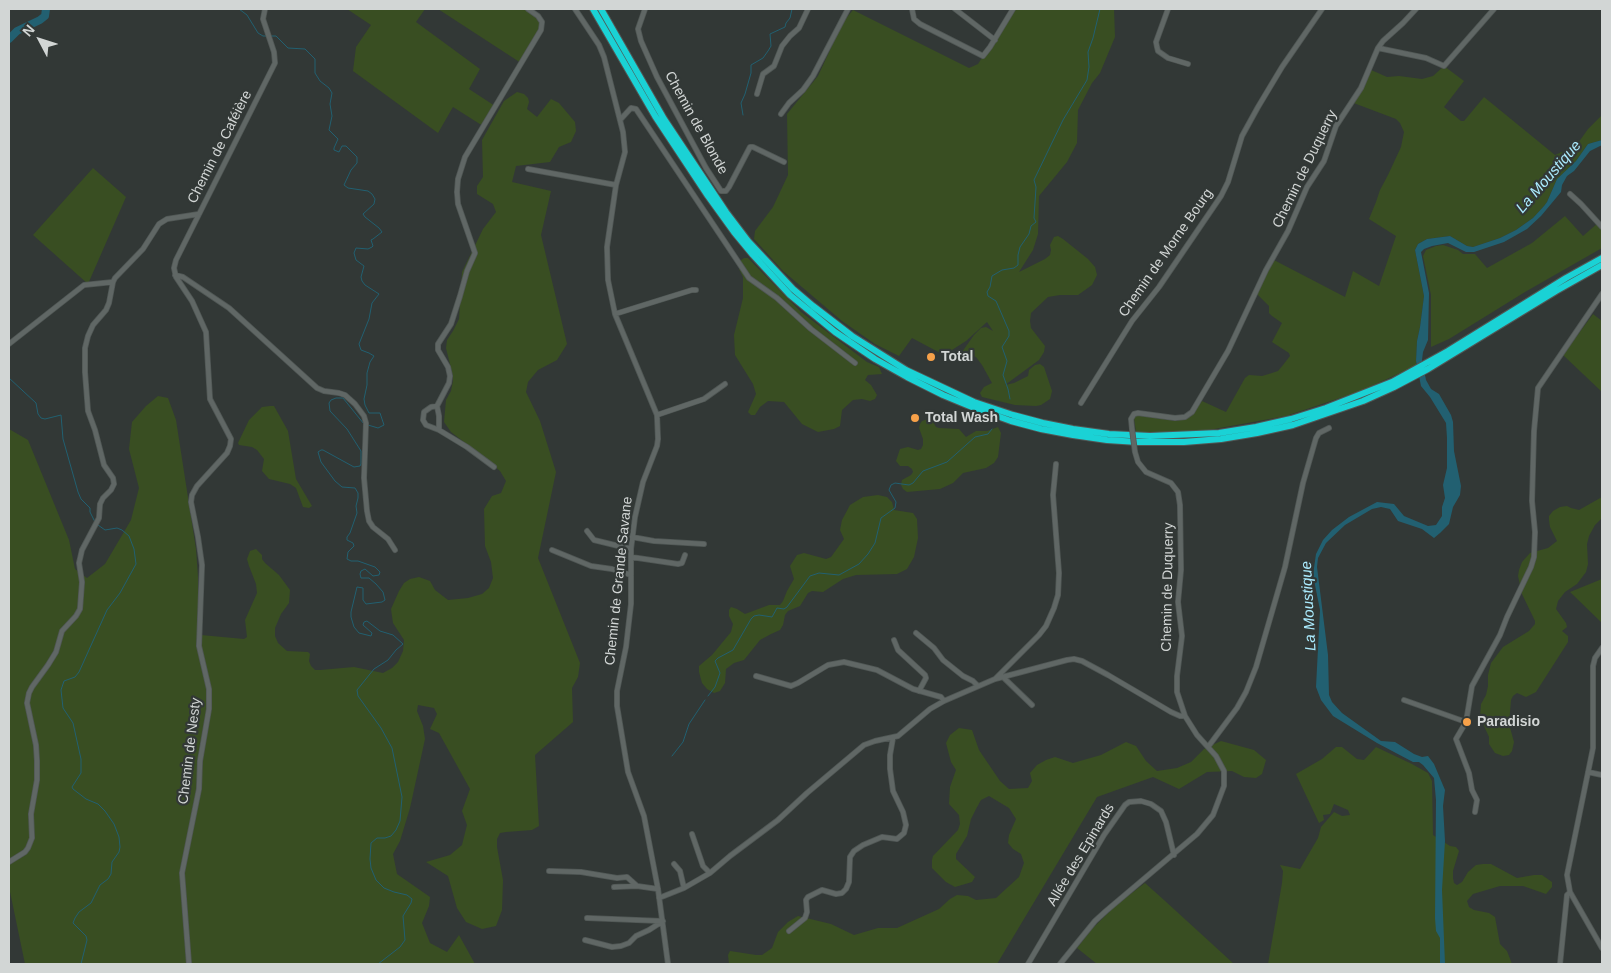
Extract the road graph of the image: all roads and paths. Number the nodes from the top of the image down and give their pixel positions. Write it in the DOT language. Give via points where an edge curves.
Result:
graph roads {
  1 [pos="264,9"];
  2 [pos="528,9"];
  3 [pos="575,9"];
  4 [pos="594,9"];
  5 [pos="601,9"];
  6 [pos="646,9"];
  7 [pos="808,9"];
  8 [pos="848,9"];
  9 [pos="912,9"];
  10 [pos="954,9"];
  11 [pos="1013,9"];
  12 [pos="1168,9"];
  13 [pos="1322,9"];
  14 [pos="1416,9"];
  15 [pos="1494,9"];
  16 [pos="995,40"];
  17 [pos="1378,48"];
  18 [pos="1188,64"];
  19 [pos="757,94"];
  20 [pos="781,114"];
  21 [pos="620,120"];
  22 [pos="784,162"];
  23 [pos="528,169"];
  24 [pos="616,185"];
  25 [pos="1570,194"];
  26 [pos="199,214"];
  27 [pos="1602,227"];
  28 [pos="1602,258"];
  29 [pos="1602,265"];
  30 [pos="175,275"];
  31 [pos="113,282"];
  32 [pos="696,290"];
  33 [pos="1602,294"];
  34 [pos="615,314"];
  35 [pos="9,344"];
  36 [pos="856,363"];
  37 [pos="1428,366"];
  38 [pos="1414,373"];
  39 [pos="725,384"];
  40 [pos="1081,403"];
  41 [pos="437,406"];
  42 [pos="657,415"];
  43 [pos="1329,428"];
  44 [pos="439,430"];
  45 [pos="1056,464"];
  46 [pos="494,467"];
  47 [pos="587,531"];
  48 [pos="632,537"];
  49 [pos="704,544"];
  50 [pos="631,549"];
  51 [pos="395,550"];
  52 [pos="552,550"];
  53 [pos="685,554"];
  54 [pos="631,557"];
  55 [pos="631,575"];
  56 [pos="916,633"];
  57 [pos="894,640"];
  58 [pos="1602,648"];
  59 [pos="756,676"];
  60 [pos="1004,678"];
  61 [pos="994,679"];
  62 [pos="978,686"];
  63 [pos="919,691"];
  64 [pos="944,700"];
  65 [pos="1404,700"];
  66 [pos="1032,705"];
  67 [pos="1185,716"];
  68 [pos="1466,722"];
  69 [pos="893,738"];
  70 [pos="1208,747"];
  71 [pos="1588,772"];
  72 [pos="1602,775"];
  73 [pos="1475,812"];
  74 [pos="692,834"];
  75 [pos="1174,855"];
  76 [pos="9,862"];
  77 [pos="674,864"];
  78 [pos="549,871"];
  79 [pos="710,873"];
  80 [pos="637,886"];
  81 [pos="614,887"];
  82 [pos="684,888"];
  83 [pos="658,889"];
  84 [pos="1570,892"];
  85 [pos="659,898"];
  86 [pos="587,918"];
  87 [pos="663,922"];
  88 [pos="789,931"];
  89 [pos="584,940"];
  90 [pos="1602,948"];
  91 [pos="189,964"];
  92 [pos="668,964"];
  93 [pos="1028,964"];
  94 [pos="1060,964"];
  95 [pos="1560,964"];
  1 -- 26 [label="street, Chemin de Caféière" via="275,58 272,69"];
  2 -- 41 [label="street" via="542,22 541,30 465,157 458,179 458,204 475,253 451,324 438,344 450,376"];
  3 -- 21 [label="street, Chemin de Grande Savane" via="604,57"];
  4 -- 38 [label="highway" via="655,116 719,213 753,256 790,294 835,332 875,359 942,395 1011,421 1073,435 1138,442 1184,442 1293,425 1364,401"];
  5 -- 38 [label="highway" via="664,119 726,212 793,289 852,336 898,365 974,402 1012,415 1073,429 1185,436 1220,433 1291,419"];
  6 -- 22 [label="street, Chemin de Blonde" via="638,29 641,41 657,77 721,190 726,191 750,147"];
  7 -- 19 [label="street" via="800,28 782,46 774,66 763,74"];
  8 -- 20 [label="street" via="813,76"];
  9 -- 16 [label="street" via="914,19 920,24 982,56"];
  10 -- 16 [label="street"];
  11 -- 16 [label="street"];
  12 -- 18 [label="street" via="1156,42 1158,51"];
  13 -- 40 [label="street, Chemin de Morne Bourg" via="1282,67 1242,136 1221,196 1132,321"];
  14 -- 17 [label="street, Chemin de Duquerry"];
  15 -- 17 [label="street" via="1444,66 1426,58"];
  17 -- 67 [label="street, Chemin de Duquerry, bridge" via="1360,88 1341,117 1324,161 1307,187 1228,351 1192,412 1175,418 1138,413 1131,419 1138,462 1150,474 1174,486 1179,495 1181,570 1178,602 1182,636 1177,692"];
  21 -- 24 [label="street, Chemin de Grande Savane" via="625,152"];
  21 -- 36 [label="street" via="631,108 636,109 749,278"];
  23 -- 24 [label="street"];
  24 -- 34 [label="street, Chemin de Grande Savane" via="606,258"];
  25 -- 27 [label="street"];
  26 -- 30 [label="street" via="176,260"];
  26 -- 31 [label="street, Chemin de Caféière" via="158,224 144,249"];
  28 -- 37 [label="highway"];
  29 -- 37 [label="highway"];
  30 -- 51 [label="street" via="229,308 317,388 345,395 355,404 364,416 364,478 369,521"];
  30 -- 91 [label="street, Chemin de Nesty" via="192,301 206,332 210,399 231,439 227,453 197,486 191,502 202,565 198,646 210,689 198,789 182,873"];
  31 -- 35 [label="street" via="84,285"];
  31 -- 76 [label="street, Chemin de Caféière" via="109,304 93,325 85,348 88,410 104,465 114,484 102,498 98,521 82,550 79,563 82,582 80,609 62,630 56,652 29,693 27,703 37,761 31,814 32,838 25,852"];
  32 -- 34 [label="street"];
  33 -- 68 [label="street" via="1538,388 1532,501 1534,557 1500,635 1472,686"];
  34 -- 42 [label="street, Chemin de Grande Savane"];
  37 -- 38 [label="highway"];
  39 -- 42 [label="street" via="704,399"];
  41 -- 44 [label="street"];
  41 -- 44 [label="street" via="424,412 422,420"];
  42 -- 48 [label="street, Chemin de Grande Savane" via="657,446 638,499"];
  43 -- 70 [label="street" via="1316,438 1285,567 1256,667 1237,708"];
  44 -- 46 [label="street"];
  45 -- 61 [label="street" via="1053,495 1058,596 1039,635"];
  47 -- 50 [label="street" via="594,540"];
  48 -- 49 [label="street"];
  48 -- 50 [label="street, Chemin de Grande Savane"];
  50 -- 54 [label="street, Chemin de Grande Savane"];
  52 -- 55 [label="street" via="591,566"];
  53 -- 54 [label="street" via="682,563 678,564"];
  54 -- 55 [label="street, Chemin de Grande Savane"];
  55 -- 83 [label="street, Chemin de Grande Savane" via="631,604 617,706 628,772 644,816"];
  56 -- 62 [label="street" via="943,660"];
  57 -- 63 [label="street" via="898,650 926,675"];
  58 -- 71 [label="street" via="1593,666 1593,740"];
  59 -- 63 [label="street" via="791,686 828,665 844,662 877,670"];
  60 -- 61 [label="street"];
  60 -- 66 [label="street"];
  60 -- 67 [label="street" via="1074,659 1171,712"];
  61 -- 62 [label="street"];
  62 -- 64 [label="street"];
  63 -- 64 [label="street"];
  64 -- 69 [label="street"];
  65 -- 68 [label="street"];
  67 -- 70 [label="street, Chemin de Duquerry"];
  68 -- 73 [label="street" via="1456,741 1477,800"];
  69 -- 79 [label="street" via="864,745 778,820"];
  69 -- 88 [label="street" via="890,769 893,791 906,825 904,833 897,839 882,837 854,850 850,857 846,889 836,894 822,890 808,897 805,918"];
  70 -- 75 [label="street, Chemin de Duquerry" via="1224,771 1224,786 1210,819"];
  71 -- 72 [label="street"];
  71 -- 84 [label="street" via="1568,866"];
  74 -- 79 [label="street" via="703,866"];
  75 -- 93 [label="street, Allée des Epinards" via="1161,811 1141,802 1125,805"];
  75 -- 94 [label="street, Chemin de Duquerry" via="1106,911"];
  77 -- 82 [label="street" via="680,871"];
  78 -- 80 [label="street" via="627,877"];
  79 -- 82 [label="street"];
  80 -- 81 [label="street"];
  80 -- 83 [label="street"];
  82 -- 85 [label="street"];
  83 -- 85 [label="street, Chemin de Grande Savane"];
  84 -- 90 [label="street"];
  84 -- 95 [label="street" via="1567,895"];
  85 -- 87 [label="street, Chemin de Grande Savane"];
  86 -- 87 [label="street"];
  87 -- 89 [label="street" via="621,946"];
  87 -- 92 [label="street, Chemin de Grande Savane"];
}
